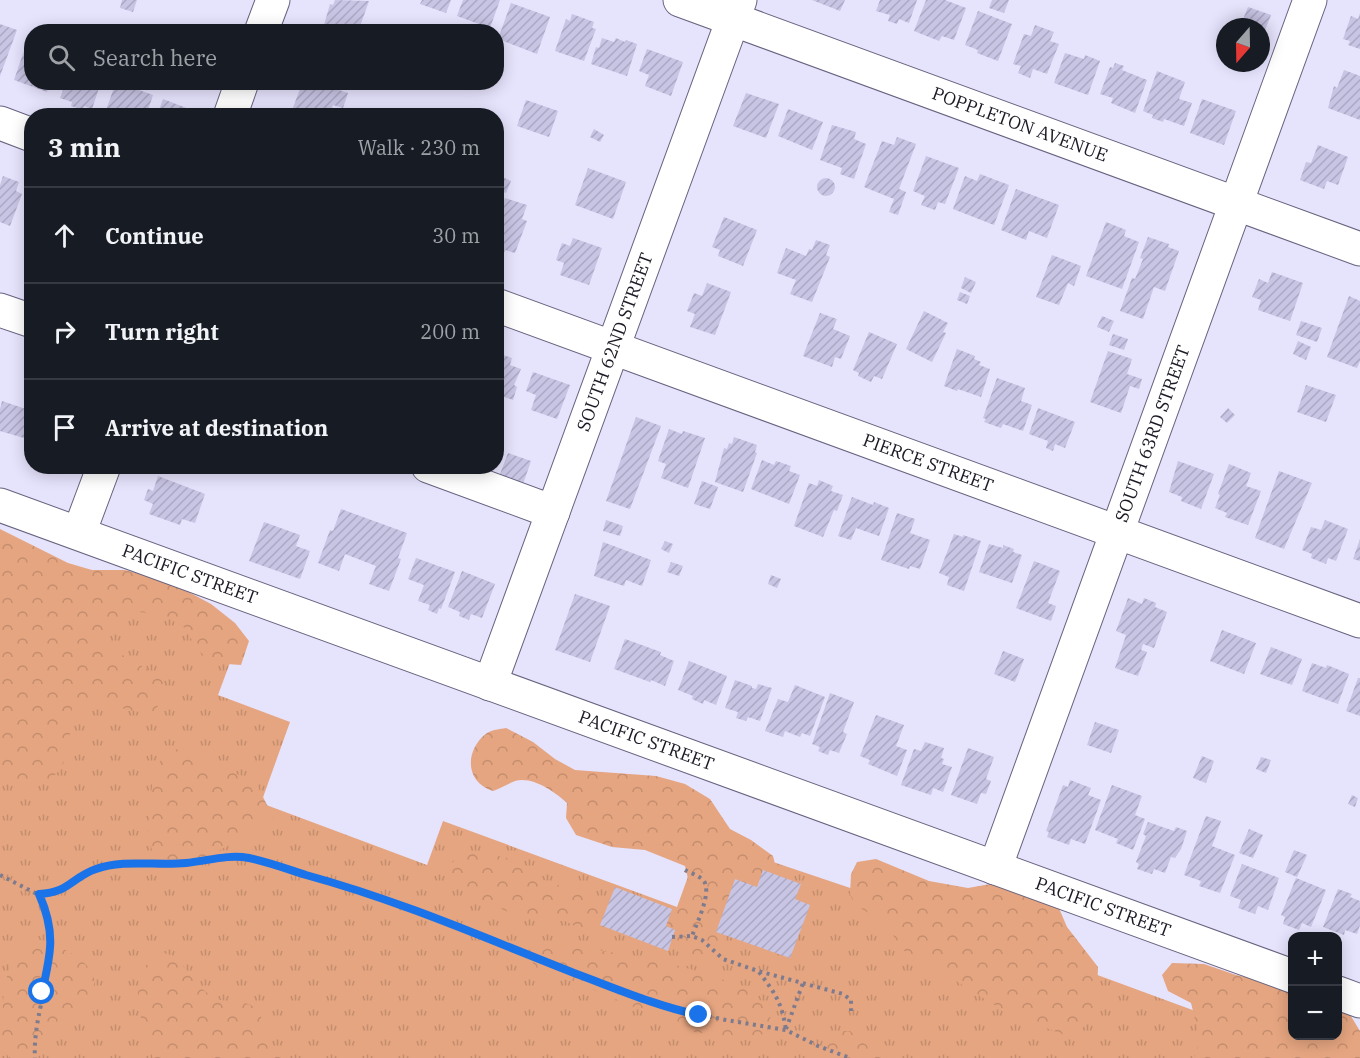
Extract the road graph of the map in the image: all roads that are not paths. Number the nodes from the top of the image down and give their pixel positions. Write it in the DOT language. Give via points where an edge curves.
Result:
graph roads {
  1 [pos="273,0"];
  2 [pos="680,0"];
  3 [pos="1310,0"];
  4 [pos="737,10"];
  5 [pos="264,24"];
  6 [pos="239,90"];
  7 [pos="233,108"];
  8 [pos="0,123"];
  9 [pos="24,132"];
  10 [pos="1237,204"];
  11 [pos="1360,249"];
  12 [pos="504,308"];
  13 [pos="0,310"];
  14 [pos="24,318"];
  15 [pos="613,348"];
  16 [pos="101,474"];
  17 [pos="450,474"];
  18 [pos="0,504"];
  19 [pos="553,512"];
  20 [pos="1116,532"];
  21 [pos="80,533"];
  22 [pos="1360,621"];
  23 [pos="490,684"];
  24 [pos="995,868"];
  25 [pos="1288,974"];
  26 [pos="1342,994"];
  27 [pos="1360,1001"];
  1 -- 5 [label="street"];
  2 -- 4 [label="street, POPPLETON AVENUE"];
  3 -- 10 [label="street, SOUTH 63RD STREET"];
  4 -- 10 [label="street, POPPLETON AVENUE"];
  4 -- 15 [label="street, SOUTH 62ND STREET"];
  6 -- 7 [label="street"];
  8 -- 9 [label="street"];
  10 -- 11 [label="street, POPPLETON AVENUE"];
  10 -- 20 [label="street, SOUTH 63RD STREET"];
  12 -- 15 [label="street, PIERCE STREET"];
  13 -- 14 [label="street"];
  15 -- 19 [label="street, SOUTH 62ND STREET"];
  15 -- 20 [label="street, PIERCE STREET"];
  16 -- 21 [label="street"];
  17 -- 19 [label="street"];
  18 -- 21 [label="street, PACIFIC STREET"];
  19 -- 23 [label="street, SOUTH 62ND STREET"];
  20 -- 22 [label="street, PIERCE STREET"];
  20 -- 24 [label="street, SOUTH 63RD STREET"];
  21 -- 23 [label="street, PACIFIC STREET"];
  23 -- 24 [label="street, PACIFIC STREET"];
  24 -- 25 [label="street, PACIFIC STREET"];
  26 -- 27 [label="street"];
}
